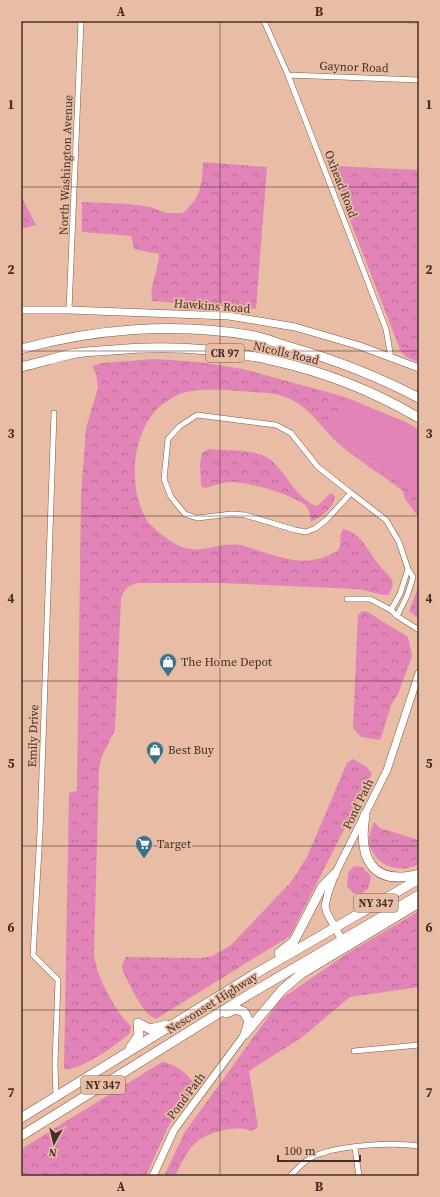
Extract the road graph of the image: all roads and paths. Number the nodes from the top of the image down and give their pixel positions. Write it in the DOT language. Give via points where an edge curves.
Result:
graph roads {
  1 [pos="82,21"];
  2 [pos="264,21"];
  3 [pos="412,21"];
  4 [pos="419,21"];
  5 [pos="288,75"];
  6 [pos="419,80"];
  7 [pos="21,310"];
  8 [pos="69,310"];
  9 [pos="21,348"];
  10 [pos="390,358"];
  11 [pos="23,367"];
  12 [pos="419,368"];
  13 [pos="419,398"];
  14 [pos="54,413"];
  15 [pos="419,418"];
  16 [pos="351,492"];
  17 [pos="408,569"];
  18 [pos="403,581"];
  19 [pos="411,583"];
  20 [pos="347,599"];
  21 [pos="391,610"];
  22 [pos="397,616"];
  23 [pos="419,630"];
  24 [pos="419,673"];
  25 [pos="365,815"];
  26 [pos="335,874"];
  27 [pos="419,874"];
  28 [pos="419,879"];
  29 [pos="419,895"];
  30 [pos="419,903"];
  31 [pos="334,927"];
  32 [pos="342,940"];
  33 [pos="253,975"];
  34 [pos="210,1019"];
  35 [pos="176,1023"];
  36 [pos="245,1034"];
  37 [pos="419,1045"];
  38 [pos="354,1051"];
  39 [pos="126,1053"];
  40 [pos="56,1097"];
  41 [pos="21,1118"];
  42 [pos="21,1136"];
  43 [pos="419,1146"];
  44 [pos="355,1148"];
  45 [pos="153,1176"];
  46 [pos="290,1176"];
  47 [pos="359,1176"];
  1 -- 8 [label="street, North Washington Avenue"];
  2 -- 5 [label="street, Oxhead Road"];
  3 -- 4 [label="street"];
  5 -- 6 [label="street, Gaynor Road"];
  5 -- 10 [label="street, Oxhead Road" via="386,329"];
  7 -- 8 [label="street, Hawkins Road"];
  8 -- 10 [label="street, Hawkins Road" via="229,316 294,326"];
  9 -- 13 [label="highway, Nicolls Road / CR 97" via="118,330 183,329 249,335 316,354 360,370"];
  10 -- 12 [label="street, Hawkins Road"];
  11 -- 15 [label="highway, Nicolls Road / CR 97" via="72,354 150,347 216,351 269,359 334,377"];
  14 -- 40 [label="street, Emily Drive" via="40,831 33,955 58,980 54,1064"];
  16 -- 16 [label="street" via="318,467 291,433 276,425 197,415 180,426 168,439 164,479 171,497 185,514 197,518 245,515 306,532 326,520"];
  16 -- 17 [label="street" via="386,520 399,542"];
  17 -- 18 [label="street"];
  17 -- 19 [label="street" via="413,577"];
  18 -- 19 [label="street"];
  18 -- 21 [label="street" via="400,594"];
  19 -- 22 [label="street"];
  20 -- 21 [label="street" via="370,599"];
  21 -- 22 [label="street"];
  22 -- 23 [label="street"];
  24 -- 25 [label="street, Pond Path" via="387,770"];
  25 -- 26 [label="street, Pond Path"];
  25 -- 27 [label="highway" via="362,842 371,864 391,877"];
  26 -- 31 [label="street, Pond Path" via="325,906"];
  26 -- 33 [label="highway" via="322,888 294,941"];
  28 -- 31 [label="highway, Nesconset Highway / NY 347"];
  29 -- 32 [label="highway, Nesconset Highway / NY 347"];
  30 -- 36 [label="highway" via="294,980 271,1002"];
  31 -- 32 [label="street, Pond Path"];
  31 -- 33 [label="highway, Nesconset Highway / NY 347"];
  32 -- 34 [label="highway, Nesconset Highway / NY 347"];
  33 -- 35 [label="highway, Nesconset Highway / NY 347"];
  34 -- 36 [label="highway" via="233,1010 242,1010 249,1021"];
  34 -- 42 [label="highway, Nesconset Highway / NY 347"];
  35 -- 39 [label="highway, Nesconset Highway / NY 347"];
  35 -- 39 [label="highway" via="150,1029 138,1023 138,1037"];
  36 -- 45 [label="street, Pond Path" via="174,1130"];
  37 -- 38 [label="street"];
  39 -- 40 [label="highway, Nesconset Highway / NY 347"];
  40 -- 41 [label="highway, Nesconset Highway / NY 347"];
  43 -- 44 [label="street" via="394,1143"];
  44 -- 46 [label="street" via="333,1150 313,1156"];
  44 -- 47 [label="street"];
}
